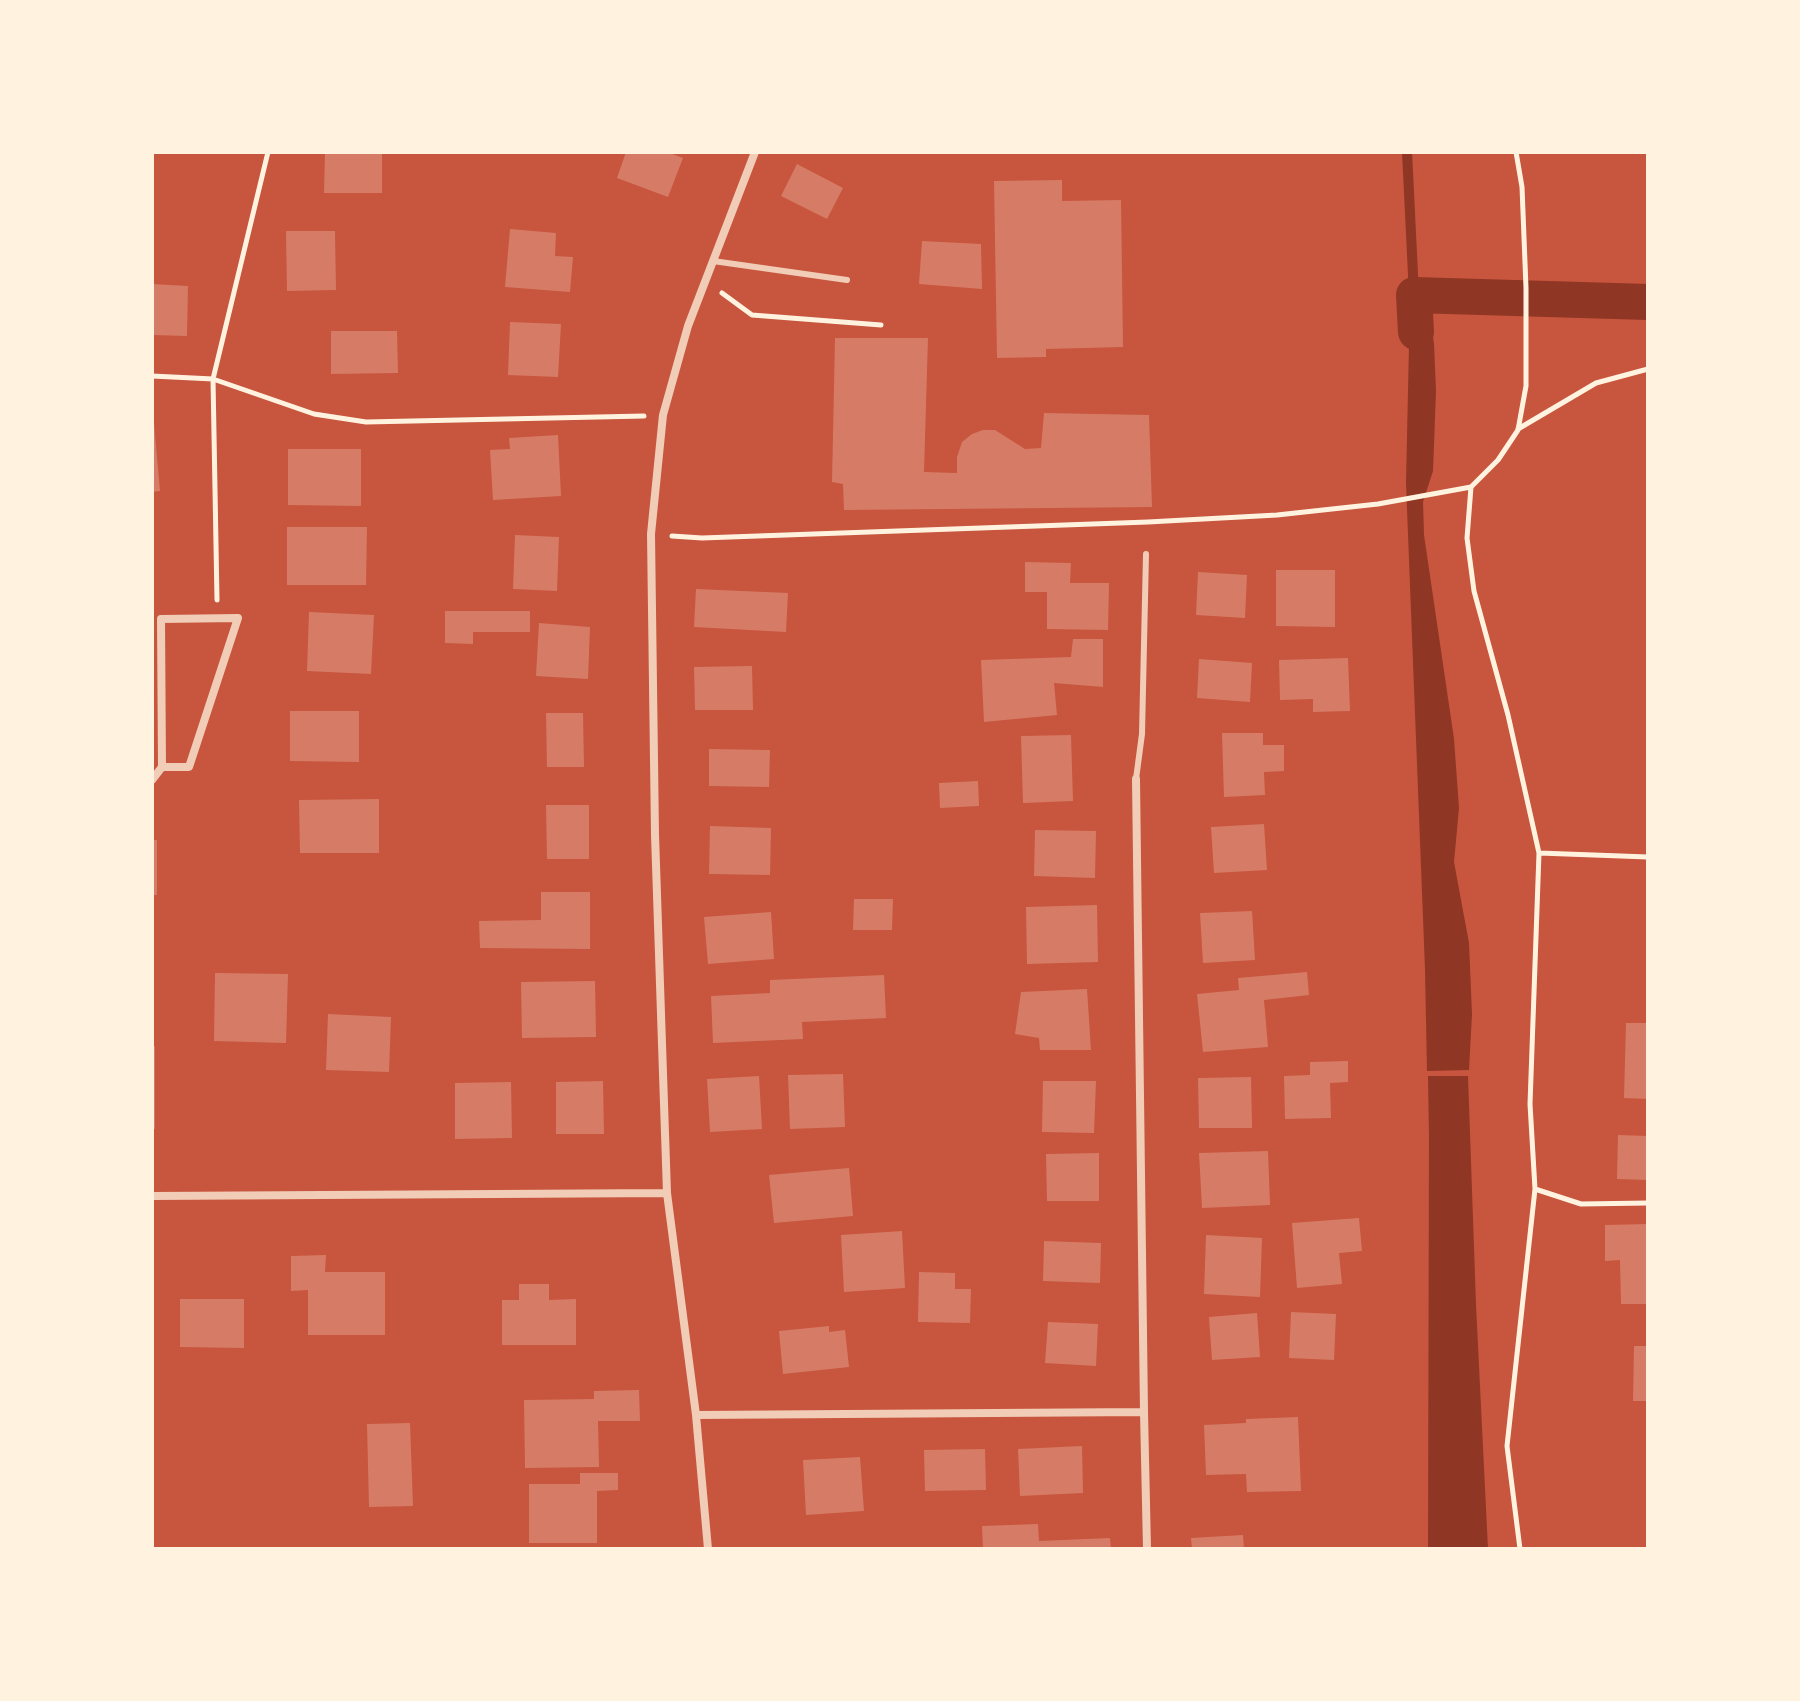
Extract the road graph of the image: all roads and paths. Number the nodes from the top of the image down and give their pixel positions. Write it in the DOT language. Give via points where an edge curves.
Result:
graph roads {
  1 [pos="268,152"];
  2 [pos="755,152"];
  3 [pos="1516,152"];
  4 [pos="713,261"];
  5 [pos="847,280"];
  6 [pos="705,281"];
  7 [pos="881,325"];
  8 [pos="1648,369"];
  9 [pos="152,376"];
  10 [pos="213,379"];
  11 [pos="663,415"];
  12 [pos="1518,430"];
  13 [pos="1471,487"];
  14 [pos="651,534"];
  15 [pos="1146,554"];
  16 [pos="218,617"];
  17 [pos="162,767"];
  18 [pos="1136,779"];
  19 [pos="152,780"];
  20 [pos="1539,853"];
  21 [pos="1648,857"];
  22 [pos="1535,1189"];
  23 [pos="667,1193"];
  24 [pos="152,1196"];
  25 [pos="1648,1203"];
  26 [pos="1144,1412"];
  27 [pos="696,1415"];
  28 [pos="708,1549"];
  29 [pos="1147,1549"];
  30 [pos="1520,1549"];
  1 -- 10 [label="path"];
  2 -- 4 [label="street"];
  3 -- 12 [label="path" via="1527,319 1526,386"];
  4 -- 5 [label="lane"];
  4 -- 6 [label="street"];
  6 -- 7 [label="path" via="752,315"];
  6 -- 11 [label="street"];
  8 -- 12 [label="path" via="1596,383"];
  9 -- 10 [label="path"];
  10 -- 11 [label="path" via="314,414 366,422"];
  10 -- 16 [label="path"];
  11 -- 14 [label="street"];
  12 -- 13 [label="path"];
  13 -- 14 [label="path" via="1277,515 702,538"];
  13 -- 20 [label="path" via="1467,538 1474,591"];
  14 -- 23 [label="street"];
  15 -- 18 [label="lane"];
  16 -- 17 [label="street" via="238,618 189,767"];
  16 -- 17 [label="street" via="161,619"];
  17 -- 19 [label="street"];
  18 -- 26 [label="street"];
  20 -- 21 [label="path"];
  20 -- 22 [label="path" via="1530,1104"];
  22 -- 25 [label="path" via="1581,1204"];
  22 -- 30 [label="path" via="1507,1446"];
  23 -- 24 [label="street"];
  23 -- 27 [label="street"];
  26 -- 27 [label="street"];
  26 -- 29 [label="street"];
  27 -- 28 [label="street"];
}
